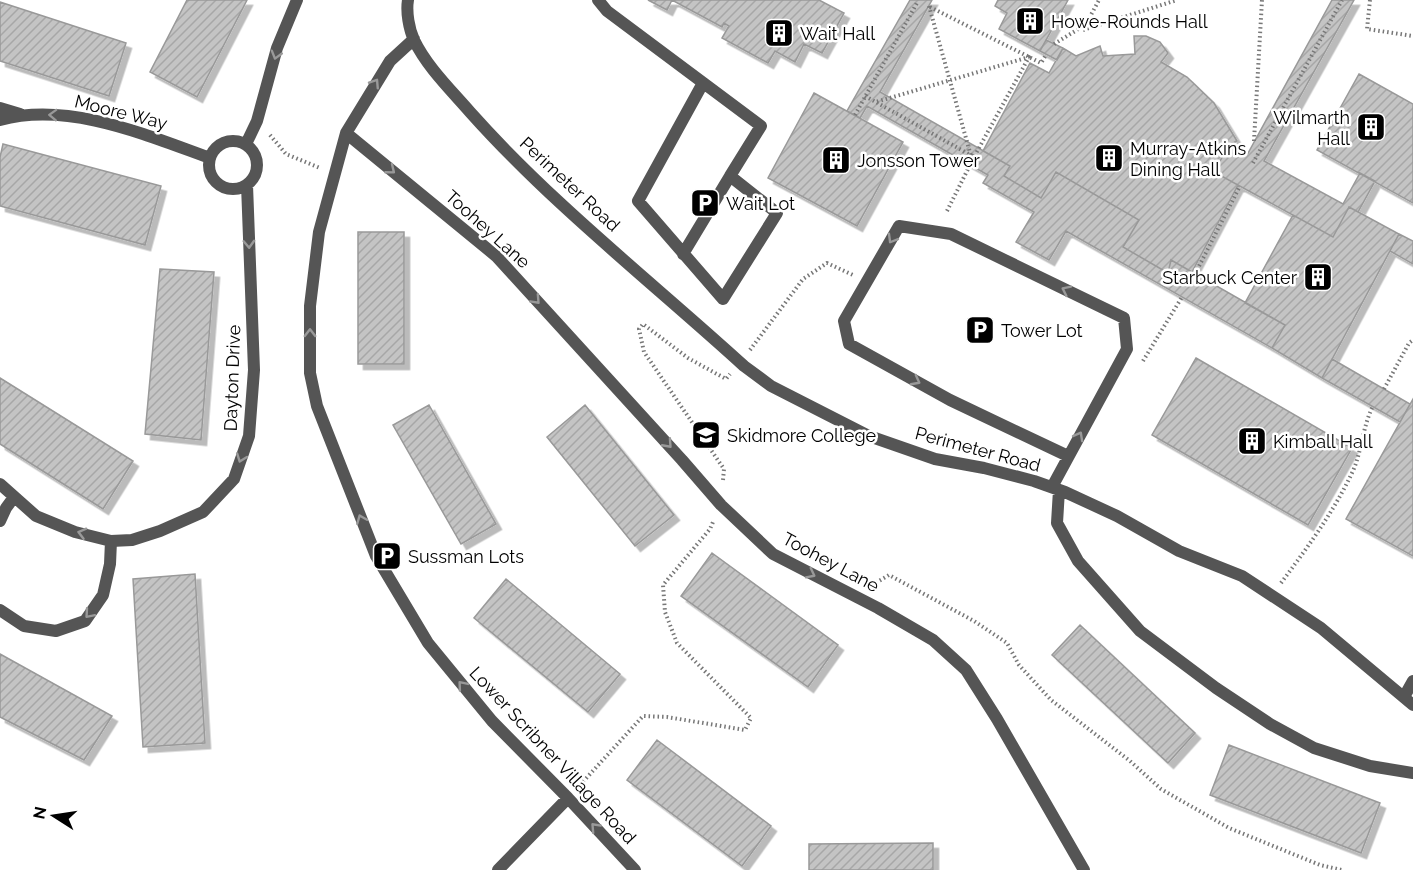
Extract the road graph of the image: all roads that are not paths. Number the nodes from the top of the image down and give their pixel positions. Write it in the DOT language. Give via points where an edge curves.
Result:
graph roads {
  1 [pos="297,0"];
  2 [pos="408,0"];
  3 [pos="598,0"];
  4 [pos="414,39"];
  5 [pos="703,83"];
  6 [pos="0,108"];
  7 [pos="21,114"];
  8 [pos="0,120"];
  9 [pos="346,133"];
  10 [pos="246,144"];
  11 [pos="210,158"];
  12 [pos="730,176"];
  13 [pos="247,185"];
  14 [pos="682,254"];
  15 [pos="1068,456"];
  16 [pos="0,484"];
  17 [pos="1056,489"];
  18 [pos="14,497"];
  19 [pos="0,521"];
  20 [pos="111,541"];
  21 [pos="0,610"];
  22 [pos="1413,681"];
  23 [pos="1408,701"];
  24 [pos="1413,773"];
  25 [pos="568,798"];
  26 [pos="498,870"];
  27 [pos="635,870"];
  28 [pos="1084,870"];
  1 -- 10 [label="lane, one-way" via="277,48 258,121"];
  2 -- 4 [label="lane, Perimeter Road"];
  3 -- 5 [label="lane" via="607,11"];
  9 -- 4 [label="lane, Lower Scribner Village Road, one-way" via="390,61"];
  4 -- 17 [label="lane, Perimeter Road" via="439,76 494,138 740,363 771,386 869,436 935,459 984,468"];
  5 -- 12 [label="lane" via="761,126"];
  5 -- 14 [label="lane" via="638,201"];
  6 -- 7 [label="lane, Moore Way"];
  7 -- 8 [label="lane, Moore Way"];
  11 -- 7 [label="lane, Moore Way, one-way" via="145,134 74,116"];
  25 -- 9 [label="lane, Lower Scribner Village Road, one-way" via="492,721 428,643 376,556 317,406 310,373 310,306 319,232"];
  9 -- 28 [label="lane, Toohey Lane, one-way" via="496,256 720,505 773,554 933,640 966,670"];
  10 -- 11 [label="lane" via="230,140 213,150"];
  10 -- 13 [label="lane" via="258,161"];
  11 -- 13 [label="lane" via="209,168 217,183 231,189"];
  12 -- 14 [label="lane"];
  12 -- 14 [label="lane" via="777,213 723,299"];
  13 -- 20 [label="lane, Dayton Drive, one-way" via="254,370 249,436 234,479 203,512 132,540"];
  15 -- 15 [label="lane, one-way" via="1127,349 1124,318 951,234 899,226 844,321 849,344"];
  15 -- 17 [label="lane"];
  16 -- 18 [label="lane, Dayton Drive"];
  17 -- 23 [label="lane, Perimeter Road" via="1117,516 1179,551 1242,576 1321,628"];
  17 -- 24 [label="lane" via="1057,523 1078,561 1140,631 1261,718 1314,748 1371,766"];
  18 -- 19 [label="lane"];
  20 -- 18 [label="lane, Dayton Drive, one-way" via="36,516"];
  20 -- 21 [label="lane, one-way" via="104,595 85,621 56,631 24,626"];
  22 -- 23 [label="lane"];
  25 -- 26 [label="lane"];
  27 -- 25 [label="lane, Lower Scribner Village Road, one-way"];
}
